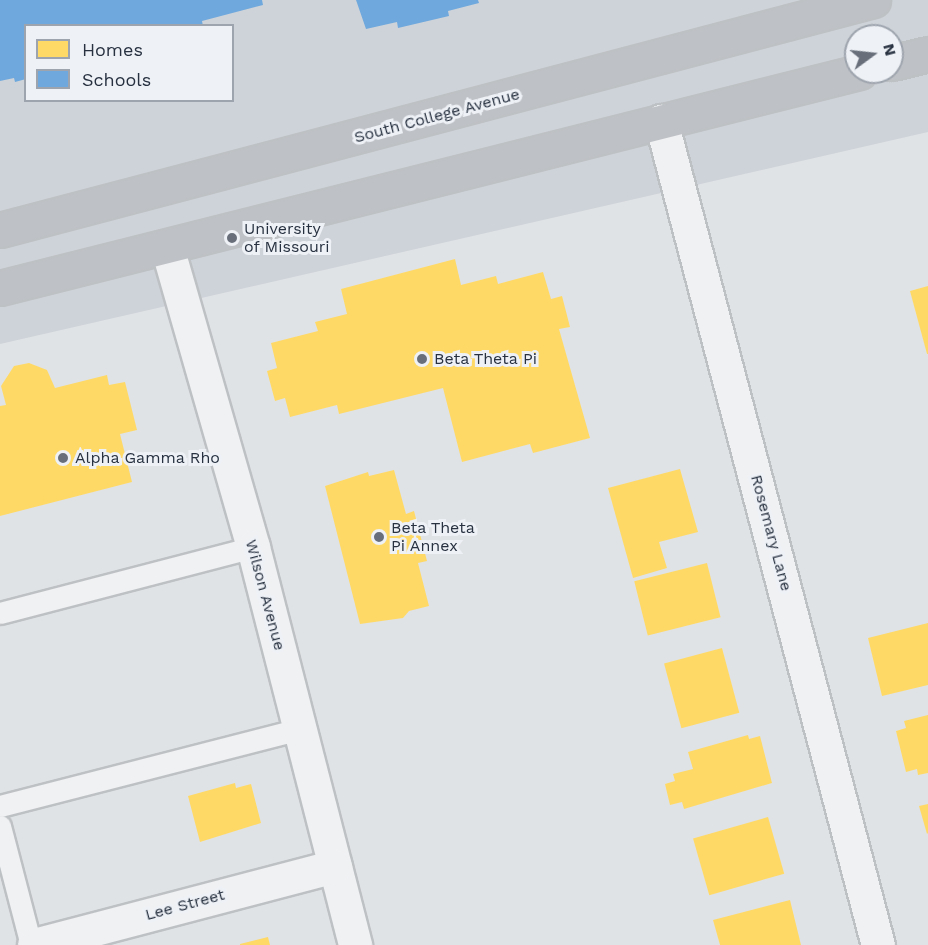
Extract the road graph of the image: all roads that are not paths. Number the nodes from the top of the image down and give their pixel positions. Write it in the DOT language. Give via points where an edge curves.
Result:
graph roads {
  1 [pos="873,0"];
  2 [pos="928,54"];
  3 [pos="904,60"];
  4 [pos="844,76"];
  5 [pos="661,121"];
  6 [pos="0,230"];
  7 [pos="167,247"];
  8 [pos="0,288"];
  9 [pos="253,547"];
  10 [pos="0,613"];
  11 [pos="299,729"];
  12 [pos="0,806"];
  13 [pos="0,826"];
  14 [pos="335,866"];
  15 [pos="33,945"];
  16 [pos="355,945"];
  17 [pos="878,945"];
  1 -- 6 [label="main road, South College Avenue"];
  2 -- 3 [label="main road"];
  4 -- 5 [label="main road"];
  5 -- 7 [label="main road"];
  5 -- 17 [label="street, Rosemary Lane"];
  7 -- 8 [label="main road"];
  7 -- 9 [label="street, Wilson Avenue"];
  9 -- 10 [label="lane"];
  9 -- 11 [label="street, Wilson Avenue"];
  11 -- 12 [label="lane"];
  11 -- 14 [label="street, Wilson Avenue"];
  13 -- 15 [label="lane"];
  14 -- 15 [label="street, Lee Street"];
  14 -- 16 [label="street, Wilson Avenue"];
}
